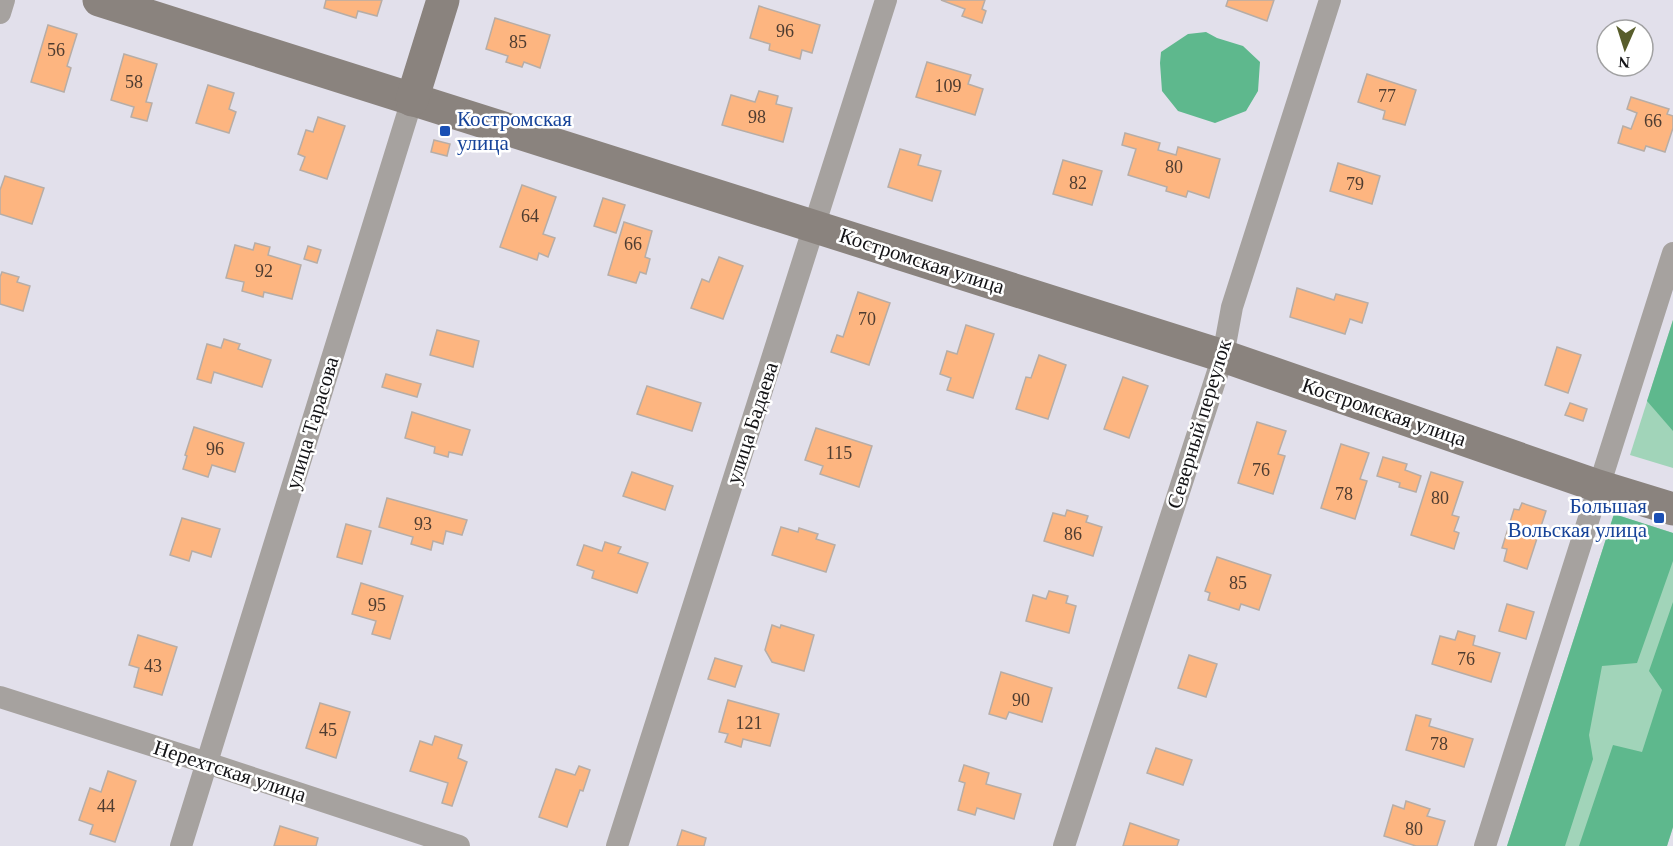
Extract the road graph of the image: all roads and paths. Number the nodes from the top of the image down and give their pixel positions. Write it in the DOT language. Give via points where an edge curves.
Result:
graph roads {
  1 [pos="4,0"];
  2 [pos="99,0"];
  3 [pos="443,0"];
  4 [pos="886,0"];
  5 [pos="1330,0"];
  6 [pos="0,13"];
  7 [pos="412,99"];
  8 [pos="814,227"];
  9 [pos="1673,253"];
  10 [pos="1223,356"];
  11 [pos="1598,486"];
  12 [pos="1673,509"];
  13 [pos="0,697"];
  14 [pos="207,763"];
  15 [pos="181,846"];
  16 [pos="459,846"];
  17 [pos="617,846"];
  18 [pos="1064,846"];
  19 [pos="1485,846"];
  1 -- 6 [label="street"];
  2 -- 7 [label="street, Костромская улица"];
  3 -- 7 [label="street, улица Тарасова"];
  4 -- 8 [label="street, улица Бадаева"];
  5 -- 10 [label="street, Северный переулок" via="1232,307"];
  7 -- 8 [label="street, Костромская улица"];
  7 -- 14 [label="street, улица Тарасова"];
  8 -- 10 [label="street, Костромская улица"];
  8 -- 17 [label="street, улица Бадаева"];
  9 -- 11 [label="street"];
  10 -- 11 [label="street, Костромская улица"];
  10 -- 18 [label="street, Северный переулок"];
  11 -- 12 [label="street, Костромская улица"];
  11 -- 19 [label="street"];
  13 -- 14 [label="street, Нерехтская улица"];
  14 -- 15 [label="street, улица Тарасова"];
  14 -- 16 [label="street, Нерехтская улица"];
}
